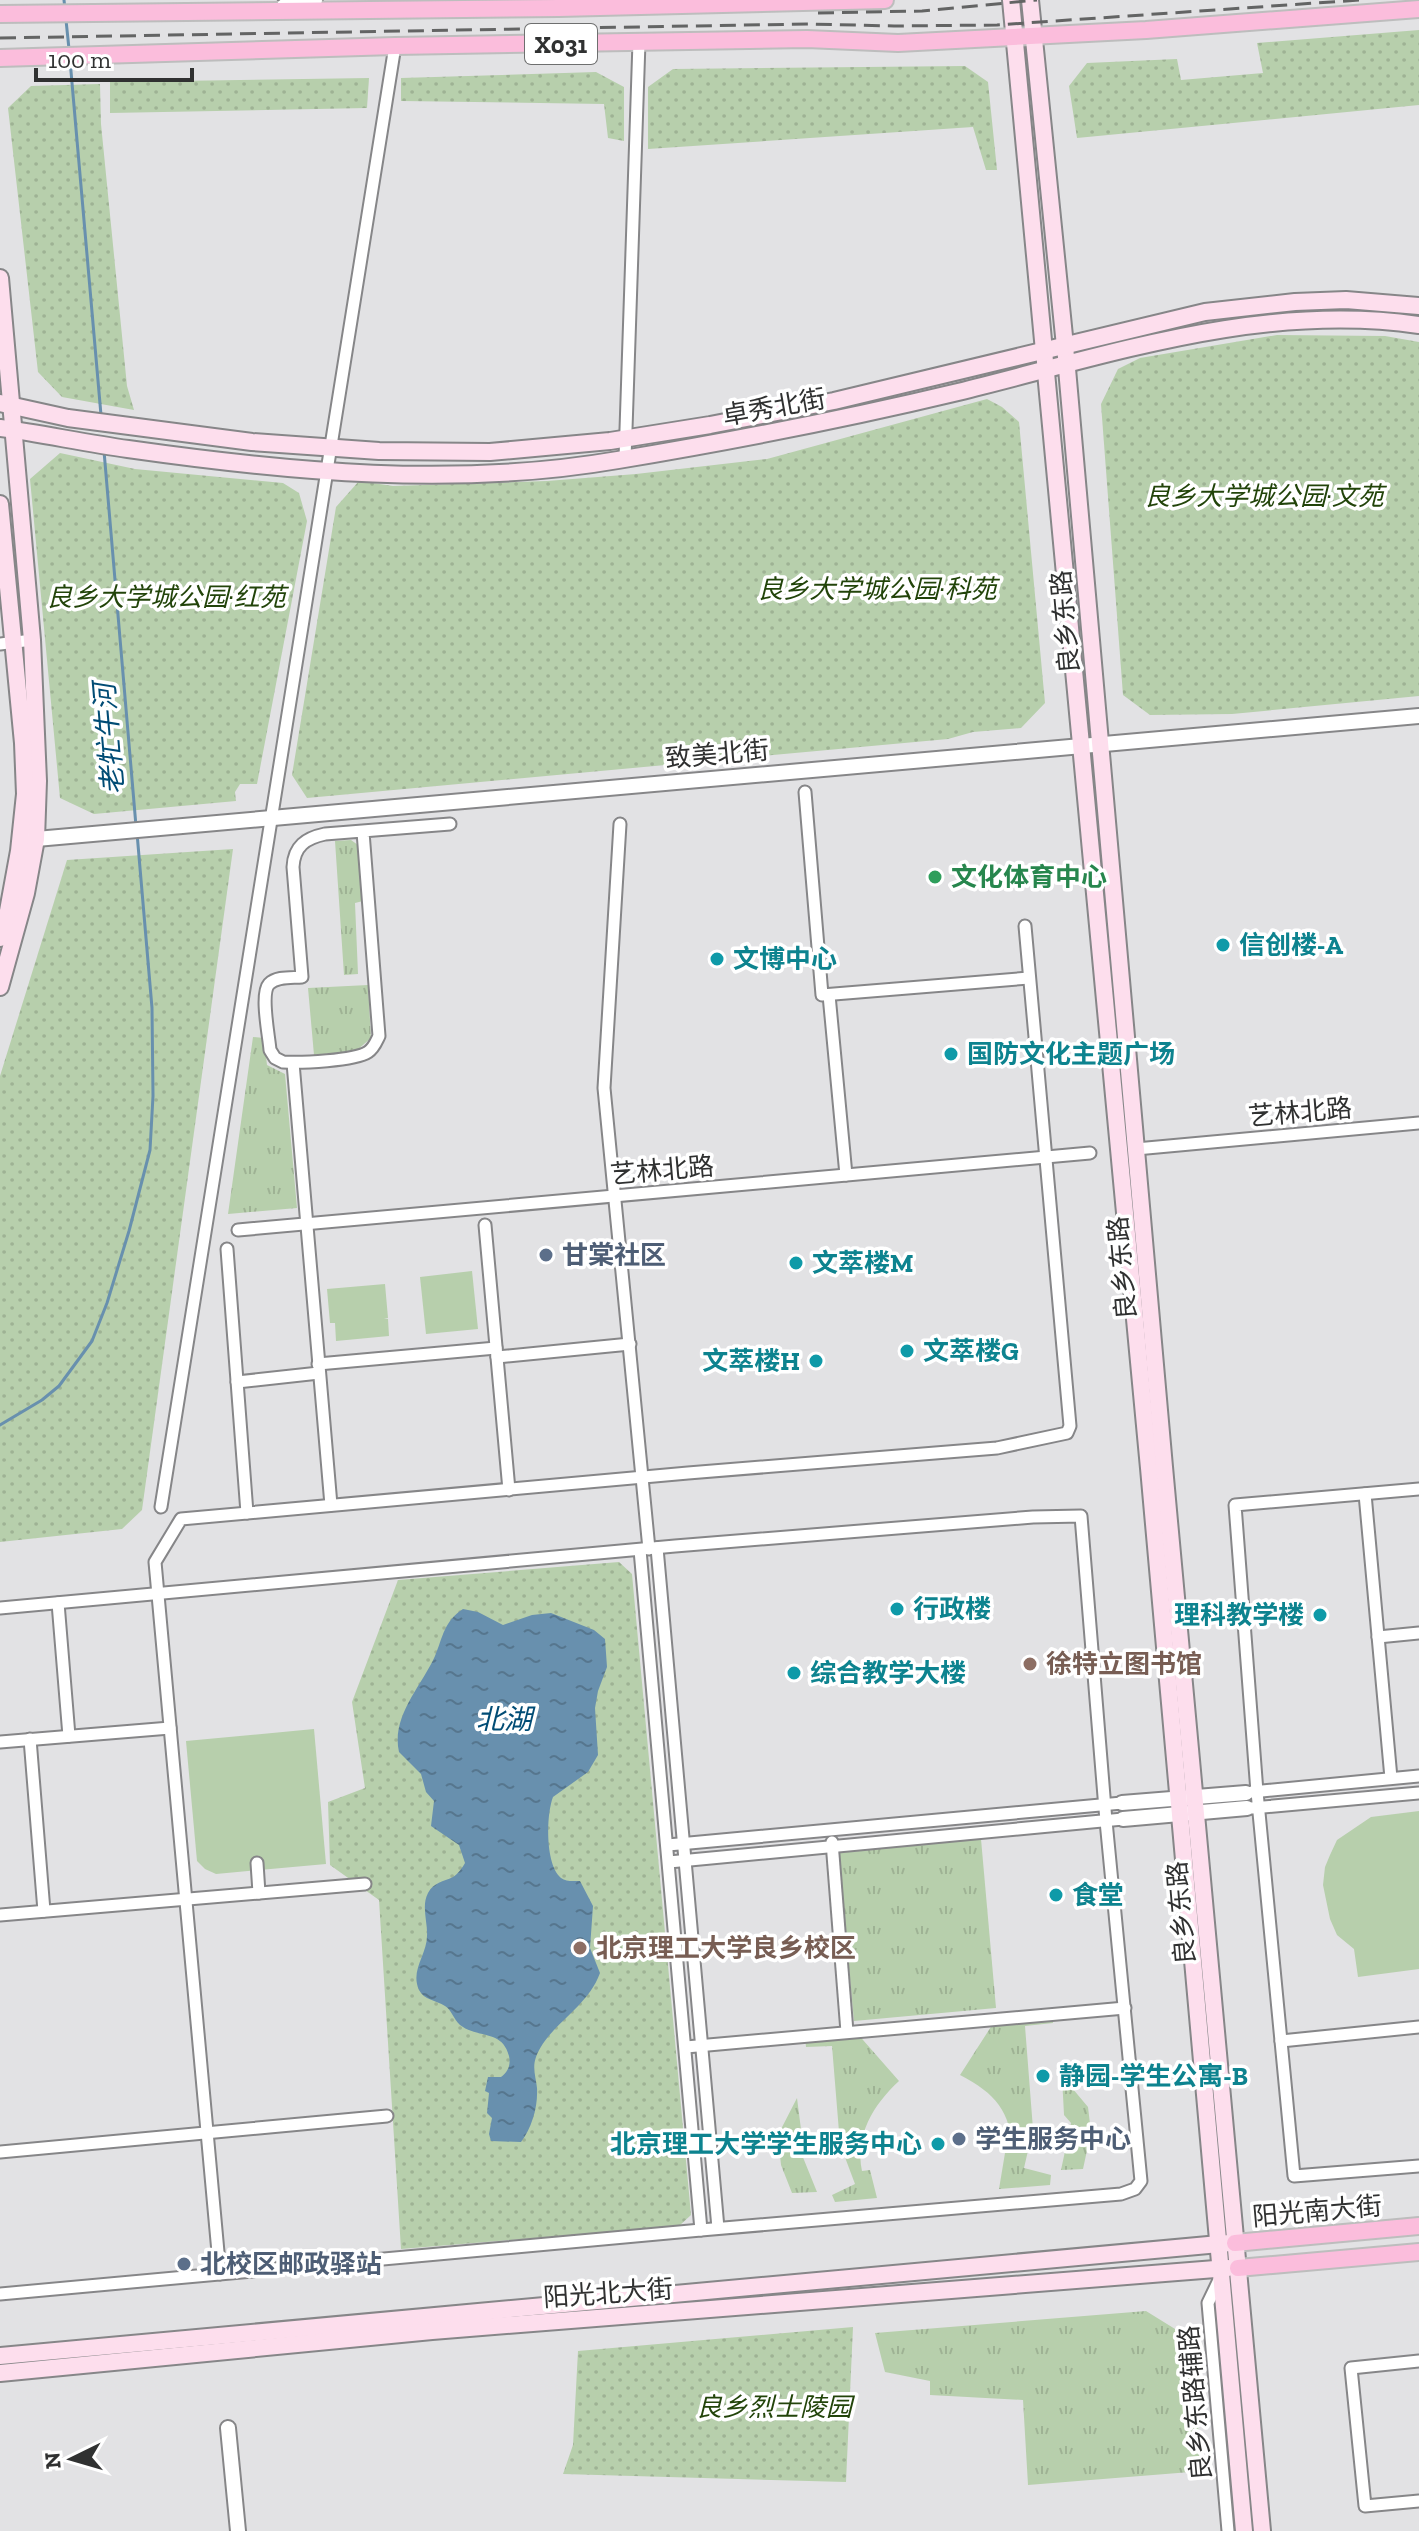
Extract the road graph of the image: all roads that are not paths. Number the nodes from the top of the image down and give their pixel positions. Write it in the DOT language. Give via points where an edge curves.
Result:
graph roads {
  1 [pos="315,0"];
  2 [pos="885,0"];
  3 [pos="1011,0"];
  4 [pos="1030,0"];
  5 [pos="781,1"];
  6 [pos="1419,9"];
  7 [pos="264,11"];
  8 [pos="0,14"];
  9 [pos="1015,37"];
  10 [pos="1034,37"];
  11 [pos="639,42"];
  12 [pos="395,46"];
  13 [pos="0,58"];
  14 [pos="0,278"];
  15 [pos="1419,306"];
  16 [pos="1419,325"];
  17 [pos="1044,351"];
  18 [pos="1066,354"];
  19 [pos="1046,369"];
  20 [pos="6,405"];
  21 [pos="6,429"];
  22 [pos="625,439"];
  23 [pos="332,448"];
  24 [pos="625,459"];
  25 [pos="328,471"];
  26 [pos="0,504"];
  27 [pos="32,640"];
  28 [pos="7,643"];
  29 [pos="1419,716"];
  30 [pos="1100,745"];
  31 [pos="1081,746"];
  32 [pos="805,792"];
  33 [pos="270,816"];
  34 [pos="450,824"];
  35 [pos="620,824"];
  36 [pos="363,832"];
  37 [pos="28,839"];
  38 [pos="1025,926"];
  39 [pos="0,938"];
  40 [pos="1029,978"];
  41 [pos="0,987"];
  42 [pos="829,995"];
  43 [pos="293,1063"];
  44 [pos="1419,1123"];
  45 [pos="1136,1149"];
  46 [pos="1090,1153"];
  47 [pos="1045,1157"];
  48 [pos="846,1175"];
  49 [pos="616,1196"];
  50 [pos="306,1224"];
  51 [pos="485,1225"];
  52 [pos="238,1230"];
  53 [pos="227,1249"];
  54 [pos="630,1344"];
  55 [pos="497,1352"];
  56 [pos="319,1368"];
  57 [pos="237,1382"];
  58 [pos="1156,1467"];
  59 [pos="643,1478"];
  60 [pos="1419,1489"];
  61 [pos="509,1490"];
  62 [pos="1365,1494"];
  63 [pos="331,1505"];
  64 [pos="161,1507"];
  65 [pos="247,1513"];
  66 [pos="649,1549"];
  67 [pos="158,1594"];
  68 [pos="58,1603"];
  69 [pos="0,1608"];
  70 [pos="1419,1633"];
  71 [pos="1378,1637"];
  72 [pos="170,1728"];
  73 [pos="69,1736"];
  74 [pos="30,1739"];
  75 [pos="0,1742"];
  76 [pos="1419,1776"];
  77 [pos="1391,1778"];
  78 [pos="1419,1793"];
  79 [pos="1252,1800"];
  80 [pos="1122,1803"];
  81 [pos="1105,1805"];
  82 [pos="1187,1806"];
  83 [pos="1123,1819"];
  84 [pos="1106,1821"];
  85 [pos="831,1830"];
  86 [pos="684,1843"];
  87 [pos="668,1845"];
  88 [pos="832,1846"];
  89 [pos="686,1860"];
  90 [pos="669,1862"];
  91 [pos="257,1863"];
  92 [pos="365,1884"];
  93 [pos="259,1893"];
  94 [pos="185,1899"];
  95 [pos="44,1911"];
  96 [pos="0,1915"];
  97 [pos="1125,2008"];
  98 [pos="1419,2027"];
  99 [pos="847,2032"];
  100 [pos="1281,2041"];
  101 [pos="702,2045"];
  102 [pos="686,2047"];
  103 [pos="387,2116"];
  104 [pos="207,2133"];
  105 [pos="0,2152"];
  106 [pos="1419,2166"];
  107 [pos="1419,2226"];
  108 [pos="718,2228"];
  109 [pos="701,2230"];
  110 [pos="1227,2243"];
  111 [pos="1419,2252"];
  112 [pos="1227,2270"];
  113 [pos="220,2274"];
  114 [pos="0,2294"];
  115 [pos="0,2356"];
  116 [pos="1419,2361"];
  117 [pos="0,2373"];
  118 [pos="228,2428"];
  119 [pos="1419,2501"];
  120 [pos="238,2531"];
  121 [pos="1228,2531"];
  122 [pos="1244,2531"];
  123 [pos="1262,2531"];
  1 -- 7 [label="street"];
  2 -- 5 [label="main road, X031"];
  3 -- 9 [label="main road, 良乡东路"];
  4 -- 10 [label="main road, 良乡东路"];
  5 -- 7 [label="main road, X031"];
  6 -- 10 [label="main road, X031"];
  7 -- 8 [label="main road, X031"];
  9 -- 10 [label="main road, X031"];
  9 -- 11 [label="main road, X031" via="898,43"];
  9 -- 17 [label="main road, 良乡东路"];
  10 -- 18 [label="main road, 良乡东路"];
  11 -- 12 [label="main road, X031"];
  11 -- 22 [label="street"];
  12 -- 13 [label="main road, X031"];
  12 -- 23 [label="street"];
  14 -- 20 [label="main road"];
  15 -- 18 [label="main road" via="1346,300 1220,310"];
  16 -- 18 [label="main road, 卓秀北街" via="1265,323"];
  17 -- 18 [label="main road, 卓秀北街"];
  17 -- 19 [label="main road, 良乡东路"];
  17 -- 22 [label="main road, 卓秀北街" via="834,401"];
  18 -- 19 [label="main road, 卓秀北街"];
  18 -- 30 [label="main road, 良乡东路"];
  19 -- 24 [label="main road, 卓秀北街" via="855,417"];
  19 -- 31 [label="main road, 良乡东路"];
  20 -- 21 [label="main road"];
  20 -- 23 [label="main road, 卓秀北街" via="129,427"];
  21 -- 25 [label="main road, 卓秀北街" via="131,450"];
  21 -- 27 [label="main road"];
  22 -- 23 [label="main road, 卓秀北街" via="490,452"];
  22 -- 24 [label="street"];
  23 -- 25 [label="street"];
  24 -- 25 [label="main road, 卓秀北街" via="480,475"];
  25 -- 33 [label="street"];
  26 -- 28 [label="main road"];
  27 -- 28 [label="street"];
  27 -- 37 [label="main road" via="38,752"];
  28 -- 37 [label="main road" via="23,743"];
  29 -- 30 [label="street, 致美北街"];
  30 -- 31 [label="street, 致美北街"];
  30 -- 45 [label="main road, 良乡东路"];
  31 -- 33 [label="street, 致美北街"];
  31 -- 58 [label="main road, 良乡东路"];
  32 -- 42 [label="street" via="822,995"];
  33 -- 37 [label="street, 致美北街"];
  33 -- 64 [label="street"];
  34 -- 36 [label="street"];
  35 -- 49 [label="street" via="604,1088"];
  36 -- 43 [label="street" via="379,1036 366,1054"];
  36 -- 43 [label="street" via="306,839 293,857 302,977 277,979 264,993 270,1050 275,1058"];
  37 -- 39 [label="main road"];
  37 -- 41 [label="main road" via="26,893"];
  38 -- 40 [label="street"];
  40 -- 42 [label="street"];
  40 -- 47 [label="street"];
  42 -- 48 [label="street"];
  43 -- 50 [label="street"];
  44 -- 45 [label="street, 艺林北路"];
  45 -- 58 [label="main road, 良乡东路"];
  46 -- 47 [label="street, 艺林北路"];
  47 -- 48 [label="street, 艺林北路"];
  47 -- 59 [label="street" via="1067,1433 997,1448"];
  48 -- 49 [label="street, 艺林北路"];
  49 -- 50 [label="street, 艺林北路"];
  49 -- 54 [label="street"];
  50 -- 52 [label="street, 艺林北路"];
  50 -- 56 [label="street"];
  51 -- 55 [label="street"];
  53 -- 57 [label="street"];
  54 -- 55 [label="street"];
  54 -- 59 [label="street"];
  55 -- 56 [label="street"];
  55 -- 61 [label="street"];
  56 -- 57 [label="street"];
  56 -- 63 [label="street"];
  57 -- 65 [label="street"];
  58 -- 82 [label="main road, 良乡东路"];
  59 -- 61 [label="street"];
  59 -- 66 [label="street"];
  60 -- 62 [label="street"];
  61 -- 63 [label="street"];
  62 -- 71 [label="street"];
  62 -- 79 [label="street" via="1235,1505"];
  63 -- 65 [label="street"];
  65 -- 67 [label="street" via="181,1519 155,1562"];
  66 -- 67 [label="street"];
  66 -- 81 [label="street" via="1081,1516"];
  66 -- 86 [label="street"];
  66 -- 87 [label="street"];
  67 -- 68 [label="street"];
  67 -- 72 [label="street"];
  68 -- 69 [label="street"];
  68 -- 73 [label="street"];
  70 -- 71 [label="street"];
  71 -- 77 [label="street"];
  72 -- 73 [label="street"];
  72 -- 94 [label="street"];
  73 -- 74 [label="street"];
  74 -- 75 [label="street"];
  74 -- 95 [label="street"];
  76 -- 77 [label="street"];
  77 -- 79 [label="street"];
  78 -- 79 [label="street"];
  79 -- 82 [label="street"];
  79 -- 100 [label="street"];
  80 -- 81 [label="street"];
  80 -- 82 [label="street"];
  81 -- 84 [label="street"];
  81 -- 85 [label="street"];
  82 -- 83 [label="street"];
  82 -- 110 [label="main road, 良乡东路"];
  83 -- 84 [label="street"];
  84 -- 88 [label="street"];
  84 -- 97 [label="street"];
  85 -- 86 [label="street"];
  85 -- 88 [label="street"];
  86 -- 87 [label="street"];
  86 -- 89 [label="street"];
  87 -- 90 [label="street"];
  88 -- 89 [label="street"];
  88 -- 99 [label="street"];
  89 -- 90 [label="street"];
  89 -- 101 [label="street"];
  90 -- 102 [label="street"];
  91 -- 93 [label="street"];
  92 -- 93 [label="street"];
  93 -- 94 [label="street"];
  94 -- 95 [label="street"];
  94 -- 104 [label="street"];
  95 -- 96 [label="street"];
  97 -- 99 [label="street"];
  97 -- 108 [label="street" via="1141,2181 1135,2189"];
  98 -- 100 [label="street"];
  99 -- 101 [label="street"];
  100 -- 106 [label="street" via="1294,2176"];
  101 -- 102 [label="street"];
  101 -- 108 [label="street"];
  102 -- 109 [label="street"];
  103 -- 104 [label="street"];
  104 -- 105 [label="street"];
  104 -- 113 [label="street"];
  107 -- 110 [label="main road, 阳光南大街"];
  108 -- 109 [label="street"];
  109 -- 113 [label="street"];
  110 -- 112 [label="main road, 良乡东路"];
  110 -- 115 [label="main road, 阳光北大街"];
  111 -- 112 [label="main road, 阳光南大街"];
  112 -- 117 [label="main road, 阳光北大街" via="432,2331"];
  112 -- 121 [label="street, 良乡东路辅路" via="1208,2303"];
  112 -- 122 [label="main road, 良乡东路"];
  112 -- 123 [label="main road, 良乡东路"];
  113 -- 114 [label="street"];
  116 -- 119 [label="street" via="1351,2368 1365,2506"];
  118 -- 120 [label="street"];
}
